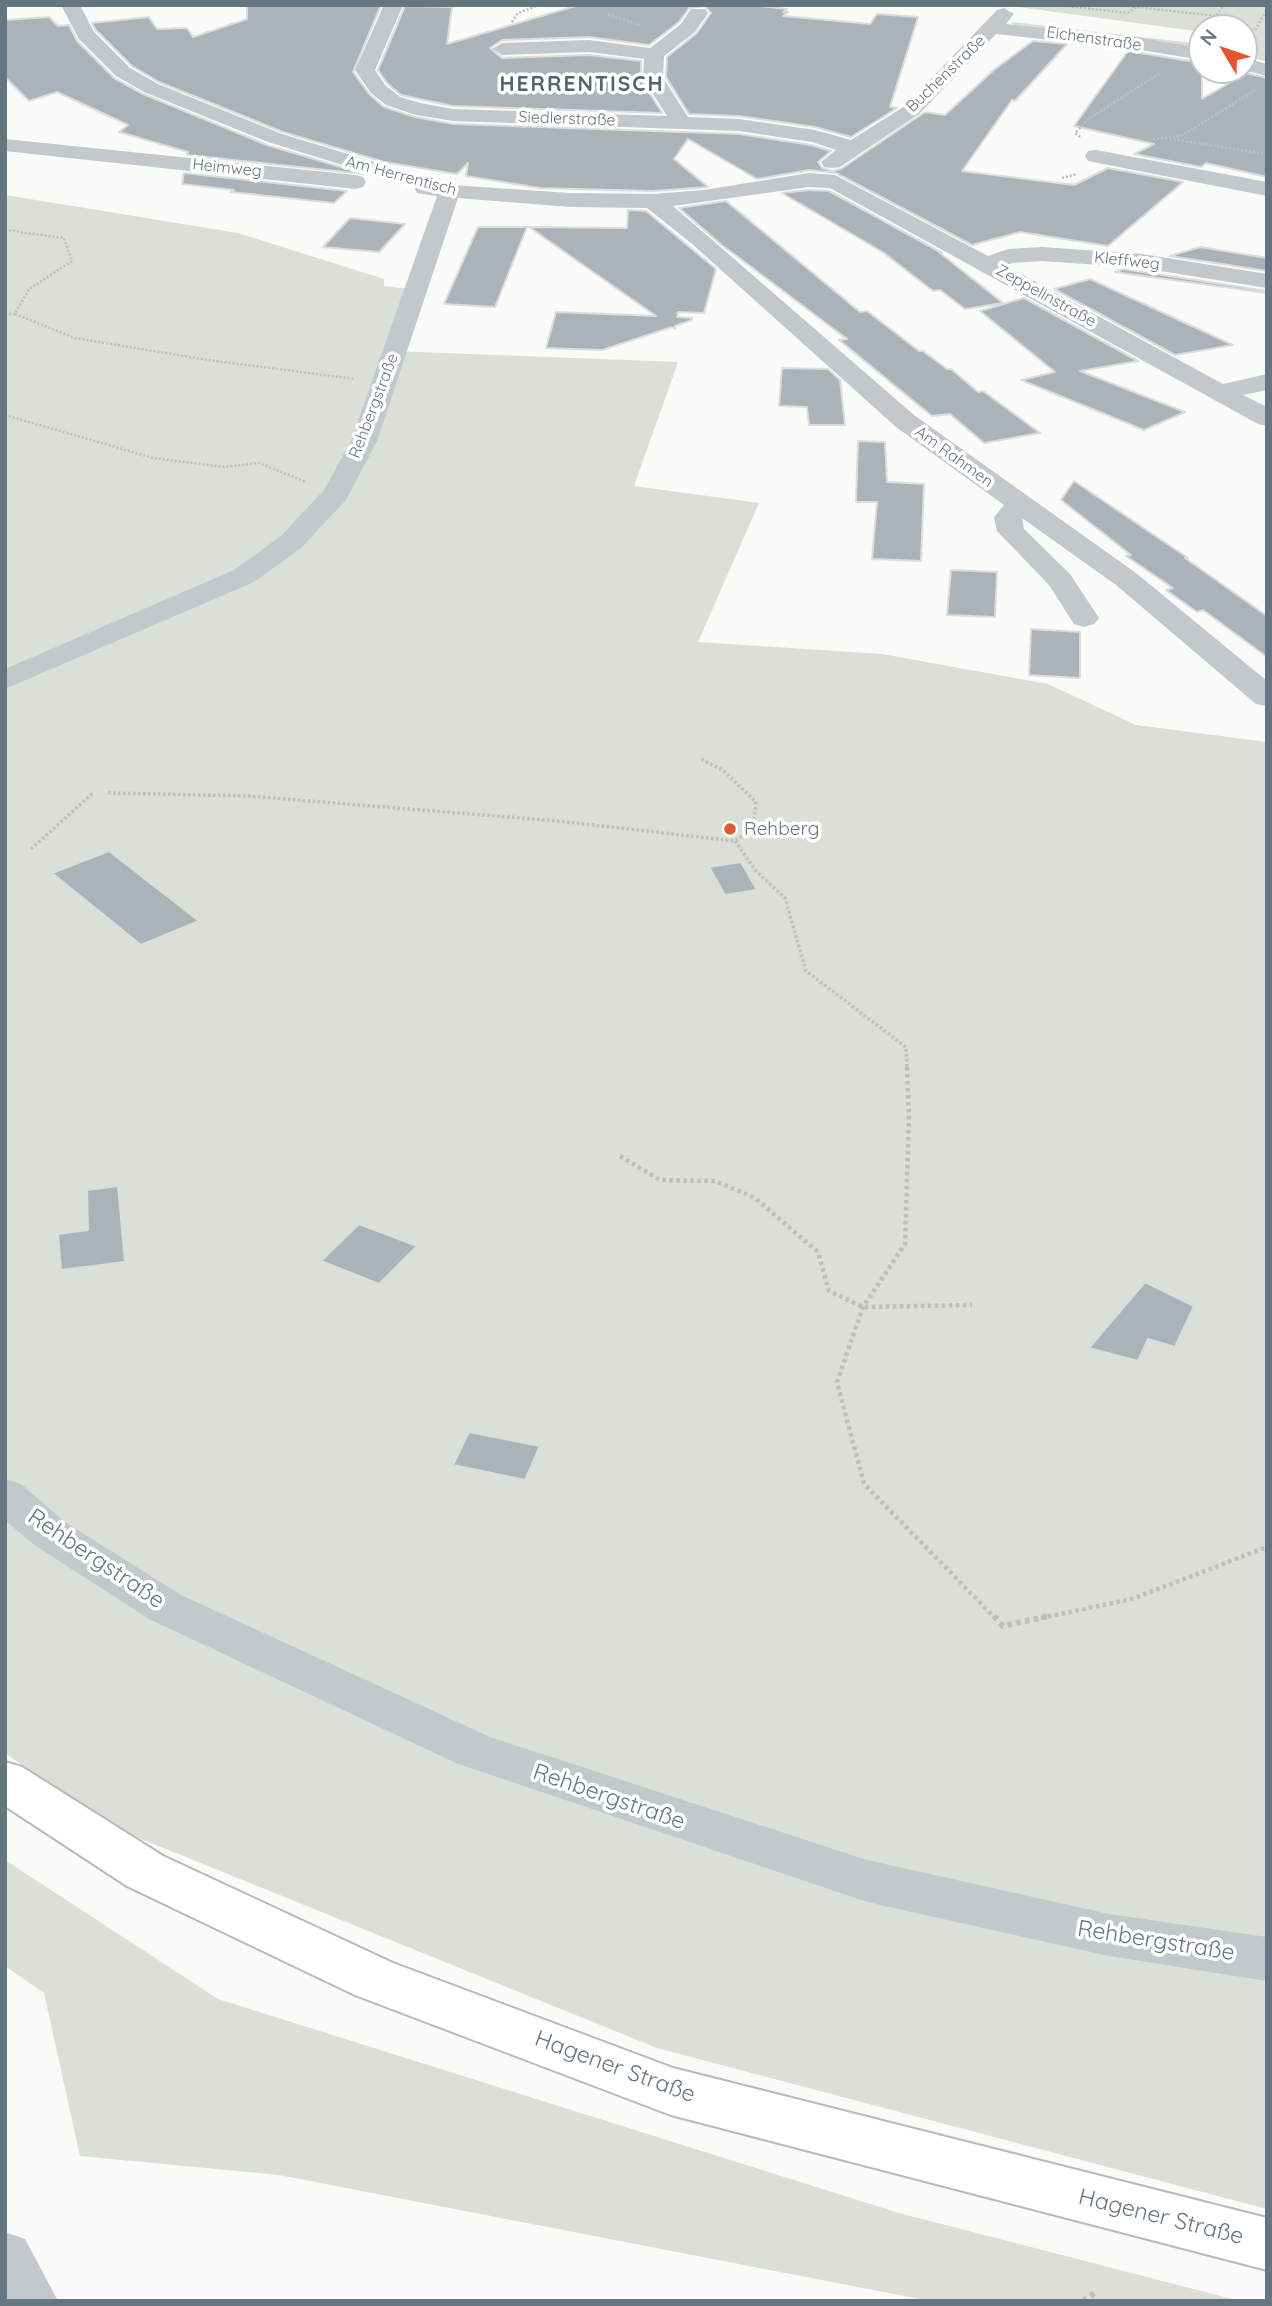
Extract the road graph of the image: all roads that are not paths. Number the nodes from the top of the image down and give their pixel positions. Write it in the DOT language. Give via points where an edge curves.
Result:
graph roads {
  1 [pos="70,5"];
  2 [pos="394,5"];
  3 [pos="667,20"];
  4 [pos="998,21"];
  5 [pos="502,49"];
  6 [pos="1188,52"];
  7 [pos="654,54"];
  8 [pos="681,122"];
  9 [pos="5,145"];
  10 [pos="853,148"];
  11 [pos="1096,156"];
  12 [pos="824,179"];
  13 [pos="1267,189"];
  14 [pos="449,191"];
  15 [pos="653,201"];
  16 [pos="988,265"];
  17 [pos="1267,281"];
  18 [pos="1267,382"];
  19 [pos="1219,392"];
  20 [pos="1267,418"];
  21 [pos="1019,505"];
  22 [pos="1084,618"];
  23 [pos="5,680"];
  24 [pos="1267,697"];
  25 [pos="5,1495"];
  26 [pos="5,1781"];
  27 [pos="1267,1959"];
  28 [pos="1267,2244"];
  29 [pos="5,2258"];
  30 [pos="29,2301"];
  1 -- 14 [label="street, Am Herrentisch" via="100,50 123,72 151,88 275,138"];
  2 -- 8 [label="street, Siedlerstraße" via="365,70 393,101 453,115"];
  3 -- 7 [label="street" via="695,17 681,35"];
  4 -- 6 [label="street, Eichenstraße"];
  4 -- 10 [label="street, Buchenstraße" via="912,110"];
  5 -- 7 [label="street" via="542,43"];
  7 -- 8 [label="street" via="653,78"];
  8 -- 10 [label="street, Siedlerstraße" via="775,129"];
  9 -- 14 [label="street, Heimweg"];
  10 -- 12 [label="street, Buchenstraße" via="820,173"];
  11 -- 13 [label="street"];
  12 -- 15 [label="street, Am Herrentisch"];
  12 -- 16 [label="street, Zeppelinstraße"];
  14 -- 15 [label="street, Am Herrentisch"];
  14 -- 23 [label="street, Rehbergstraße" via="364,441 336,494 291,542 244,576"];
  15 -- 21 [label="street, Am Rahmen" via="905,421"];
  16 -- 17 [label="street, Kleffweg" via="1008,256 1042,254 1142,261"];
  16 -- 19 [label="street, Zeppelinstraße"];
  18 -- 19 [label="street"];
  19 -- 20 [label="street, Zeppelinstraße"];
  21 -- 22 [label="street" via="1008,517 1011,531 1060,580"];
  21 -- 24 [label="street, Am Rahmen" via="1126,579"];
  25 -- 27 [label="street, Rehbergstraße" via="49,1533 165,1607 473,1750 867,1881 1109,1935"];
  26 -- 28 [label="main road, Hagener Straße" via="145,1871 374,1979 671,2091"];
  29 -- 30 [label="street"];
}
